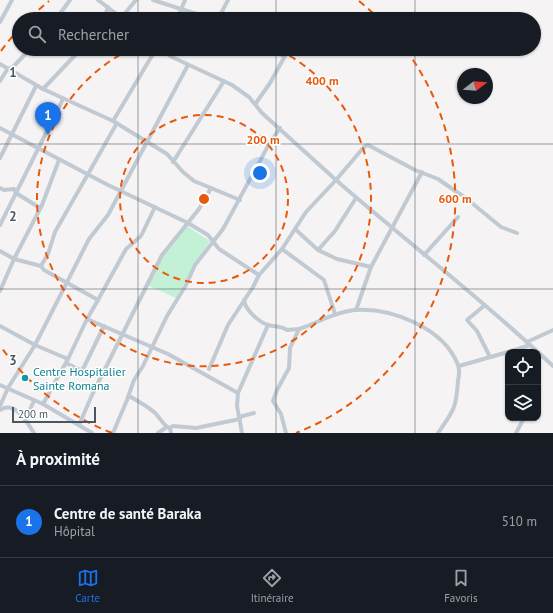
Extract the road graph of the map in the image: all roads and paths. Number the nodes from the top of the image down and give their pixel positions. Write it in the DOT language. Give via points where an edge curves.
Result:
graph roads {
  1 [pos="12,0"];
  2 [pos="70,0"];
  3 [pos="98,0"];
  4 [pos="136,0"];
  5 [pos="153,0"];
  6 [pos="185,0"];
  7 [pos="228,0"];
  8 [pos="108,8"];
  9 [pos="181,10"];
  10 [pos="61,12"];
  11 [pos="107,12"];
  12 [pos="114,12"];
  13 [pos="127,12"];
  14 [pos="189,12"];
  15 [pos="222,12"];
  16 [pos="0,22"];
  17 [pos="23,56"];
  18 [pos="74,56"];
  19 [pos="152,56"];
  20 [pos="170,56"];
  21 [pos="284,56"];
  22 [pos="0,64"];
  23 [pos="188,65"];
  24 [pos="10,69"];
  25 [pos="0,81"];
  26 [pos="224,81"];
  27 [pos="36,86"];
  28 [pos="43,89"];
  29 [pos="63,99"];
  30 [pos="256,104"];
  31 [pos="115,122"];
  32 [pos="0,128"];
  33 [pos="280,128"];
  34 [pos="13,134"];
  35 [pos="147,142"];
  36 [pos="39,148"];
  37 [pos="0,158"];
  38 [pos="59,160"];
  39 [pos="173,162"];
  40 [pos="422,172"];
  41 [pos="87,174"];
  42 [pos="336,180"];
  43 [pos="0,188"];
  44 [pos="211,188"];
  45 [pos="121,190"];
  46 [pos="16,193"];
  47 [pos="356,198"];
  48 [pos="240,200"];
  49 [pos="155,206"];
  50 [pos="40,208"];
  51 [pos="458,216"];
  52 [pos="188,222"];
  53 [pos="0,225"];
  54 [pos="295,229"];
  55 [pos="392,229"];
  56 [pos="517,233"];
  57 [pos="214,242"];
  58 [pos="282,249"];
  59 [pos="0,250"];
  60 [pos="318,250"];
  61 [pos="424,255"];
  62 [pos="14,259"];
  63 [pos="41,266"];
  64 [pos="371,267"];
  65 [pos="259,275"];
  66 [pos="67,283"];
  67 [pos="0,291"];
  68 [pos="98,300"];
  69 [pos="244,300"];
  70 [pos="485,305"];
  71 [pos="356,310"];
  72 [pos="335,314"];
  73 [pos="87,319"];
  74 [pos="268,325"];
  75 [pos="0,326"];
  76 [pos="104,326"];
  77 [pos="300,329"];
  78 [pos="553,330"];
  79 [pos="123,334"];
  80 [pos="529,344"];
  81 [pos="35,345"];
  82 [pos="152,347"];
  83 [pos="516,349"];
  84 [pos="535,349"];
  85 [pos="505,353"];
  86 [pos="541,355"];
  87 [pos="490,357"];
  88 [pos="68,359"];
  89 [pos="66,363"];
  90 [pos="459,366"];
  91 [pos="553,366"];
  92 [pos="209,369"];
  93 [pos="0,385"];
  94 [pos="8,388"];
  95 [pos="238,392"];
  96 [pos="129,396"];
  97 [pos="34,401"];
  98 [pos="43,404"];
  99 [pos="0,406"];
  100 [pos="0,410"];
  101 [pos="254,412"];
  102 [pos="239,418"];
  103 [pos="25,420"];
  104 [pos="522,421"];
  105 [pos="79,425"];
  106 [pos="169,429"];
  107 [pos="34,433"];
  108 [pos="91,433"];
  109 [pos="113,433"];
  110 [pos="158,433"];
  111 [pos="242,433"];
  112 [pos="286,433"];
  113 [pos="438,433"];
  114 [pos="516,433"];
  1 -- 16 [label="street"];
  2 -- 10 [label="street"];
  3 -- 8 [label="street"];
  4 -- 13 [label="street"];
  5 -- 9 [label="street"];
  6 -- 9 [label="street"];
  7 -- 15 [label="street"];
  8 -- 11 [label="street"];
  8 -- 12 [label="street"];
  9 -- 14 [label="street"];
  17 -- 24 [label="street"];
  18 -- 28 [label="street"];
  19 -- 31 [label="street"];
  20 -- 23 [label="street"];
  21 -- 30 [label="street"];
  22 -- 24 [label="street"];
  23 -- 26 [label="street"];
  23 -- 35 [label="street"];
  24 -- 25 [label="street"];
  24 -- 27 [label="street"];
  26 -- 30 [label="street"];
  26 -- 39 [label="street"];
  27 -- 28 [label="street"];
  27 -- 34 [label="street"];
  28 -- 29 [label="street"];
  29 -- 31 [label="street"];
  29 -- 36 [label="street"];
  30 -- 33 [label="street" via="262,113"];
  31 -- 35 [label="street"];
  31 -- 41 [label="street"];
  32 -- 34 [label="street"];
  33 -- 42 [label="street"];
  33 -- 48 [label="street"];
  34 -- 36 [label="street"];
  34 -- 37 [label="street"];
  35 -- 39 [label="street" via="167,154"];
  35 -- 45 [label="street"];
  36 -- 38 [label="street"];
  36 -- 46 [label="street"];
  38 -- 41 [label="street"];
  38 -- 50 [label="street"];
  39 -- 44 [label="street" via="194,181"];
  40 -- 42 [label="street" via="368,145"];
  40 -- 55 [label="street"];
  40 -- 56 [label="street" via="467,199 501,227"];
  41 -- 45 [label="street"];
  41 -- 63 [label="street" via="55,232"];
  42 -- 47 [label="street"];
  42 -- 54 [label="street" via="306,212"];
  43 -- 46 [label="street" via="14,189"];
  44 -- 48 [label="street"];
  44 -- 52 [label="street"];
  45 -- 49 [label="street"];
  45 -- 66 [label="street" via="108,215 89,239"];
  46 -- 50 [label="street"];
  46 -- 53 [label="street"];
  47 -- 55 [label="street"];
  47 -- 60 [label="street" via="335,231"];
  48 -- 57 [label="street"];
  49 -- 52 [label="street"];
  49 -- 68 [label="street" via="141,236 126,249"];
  50 -- 62 [label="street"];
  51 -- 61 [label="street"];
  52 -- 57 [label="street"];
  52 -- 79 [label="street" via="162,255"];
  54 -- 58 [label="street"];
  54 -- 60 [label="street"];
  55 -- 61 [label="street"];
  55 -- 64 [label="street"];
  57 -- 65 [label="street" via="219,249"];
  57 -- 82 [label="street" via="195,266"];
  58 -- 65 [label="street"];
  58 -- 72 [label="street" via="324,280"];
  59 -- 62 [label="street"];
  60 -- 64 [label="street" via="337,259"];
  61 -- 70 [label="street"];
  62 -- 63 [label="street"];
  62 -- 67 [label="street"];
  63 -- 66 [label="street"];
  64 -- 71 [label="street"];
  65 -- 69 [label="street"];
  66 -- 68 [label="street"];
  66 -- 81 [label="street"];
  68 -- 73 [label="street"];
  69 -- 74 [label="street" via="255,316"];
  69 -- 92 [label="street" via="220,341"];
  70 -- 80 [label="street"];
  70 -- 87 [label="street" via="467,320 477,331"];
  71 -- 72 [label="street"];
  71 -- 90 [label="street" via="382,312 412,320 441,341"];
  72 -- 77 [label="street"];
  73 -- 76 [label="street"];
  73 -- 88 [label="street"];
  74 -- 77 [label="street" via="281,326 291,331"];
  74 -- 95 [label="street"];
  75 -- 81 [label="street"];
  76 -- 79 [label="street"];
  76 -- 89 [label="street" via="82,369"];
  77 -- 112 [label="street" via="290,348 289,368 273,401 281,414"];
  78 -- 80 [label="street"];
  79 -- 82 [label="street"];
  79 -- 105 [label="street"];
  80 -- 83 [label="street"];
  80 -- 84 [label="street"];
  81 -- 88 [label="street"];
  81 -- 94 [label="street"];
  82 -- 95 [label="street"];
  82 -- 96 [label="street" via="134,380"];
  85 -- 87 [label="street"];
  86 -- 91 [label="street"];
  87 -- 90 [label="street"];
  88 -- 89 [label="street"];
  89 -- 98 [label="street"];
  90 -- 113 [label="street" via="458,393 454,410"];
  93 -- 94 [label="street"];
  94 -- 97 [label="street"];
  94 -- 99 [label="street"];
  95 -- 102 [label="street"];
  96 -- 106 [label="street" via="153,411"];
  96 -- 109 [label="street"];
  97 -- 98 [label="street"];
  97 -- 103 [label="street"];
  98 -- 105 [label="street"];
  100 -- 103 [label="street" via="4,407 13,408"];
  101 -- 102 [label="street"];
  102 -- 106 [label="street" via="196,428 173,426"];
  102 -- 111 [label="street"];
  103 -- 107 [label="street"];
  104 -- 114 [label="street"];
  105 -- 108 [label="street"];
  106 -- 110 [label="street"];
}
